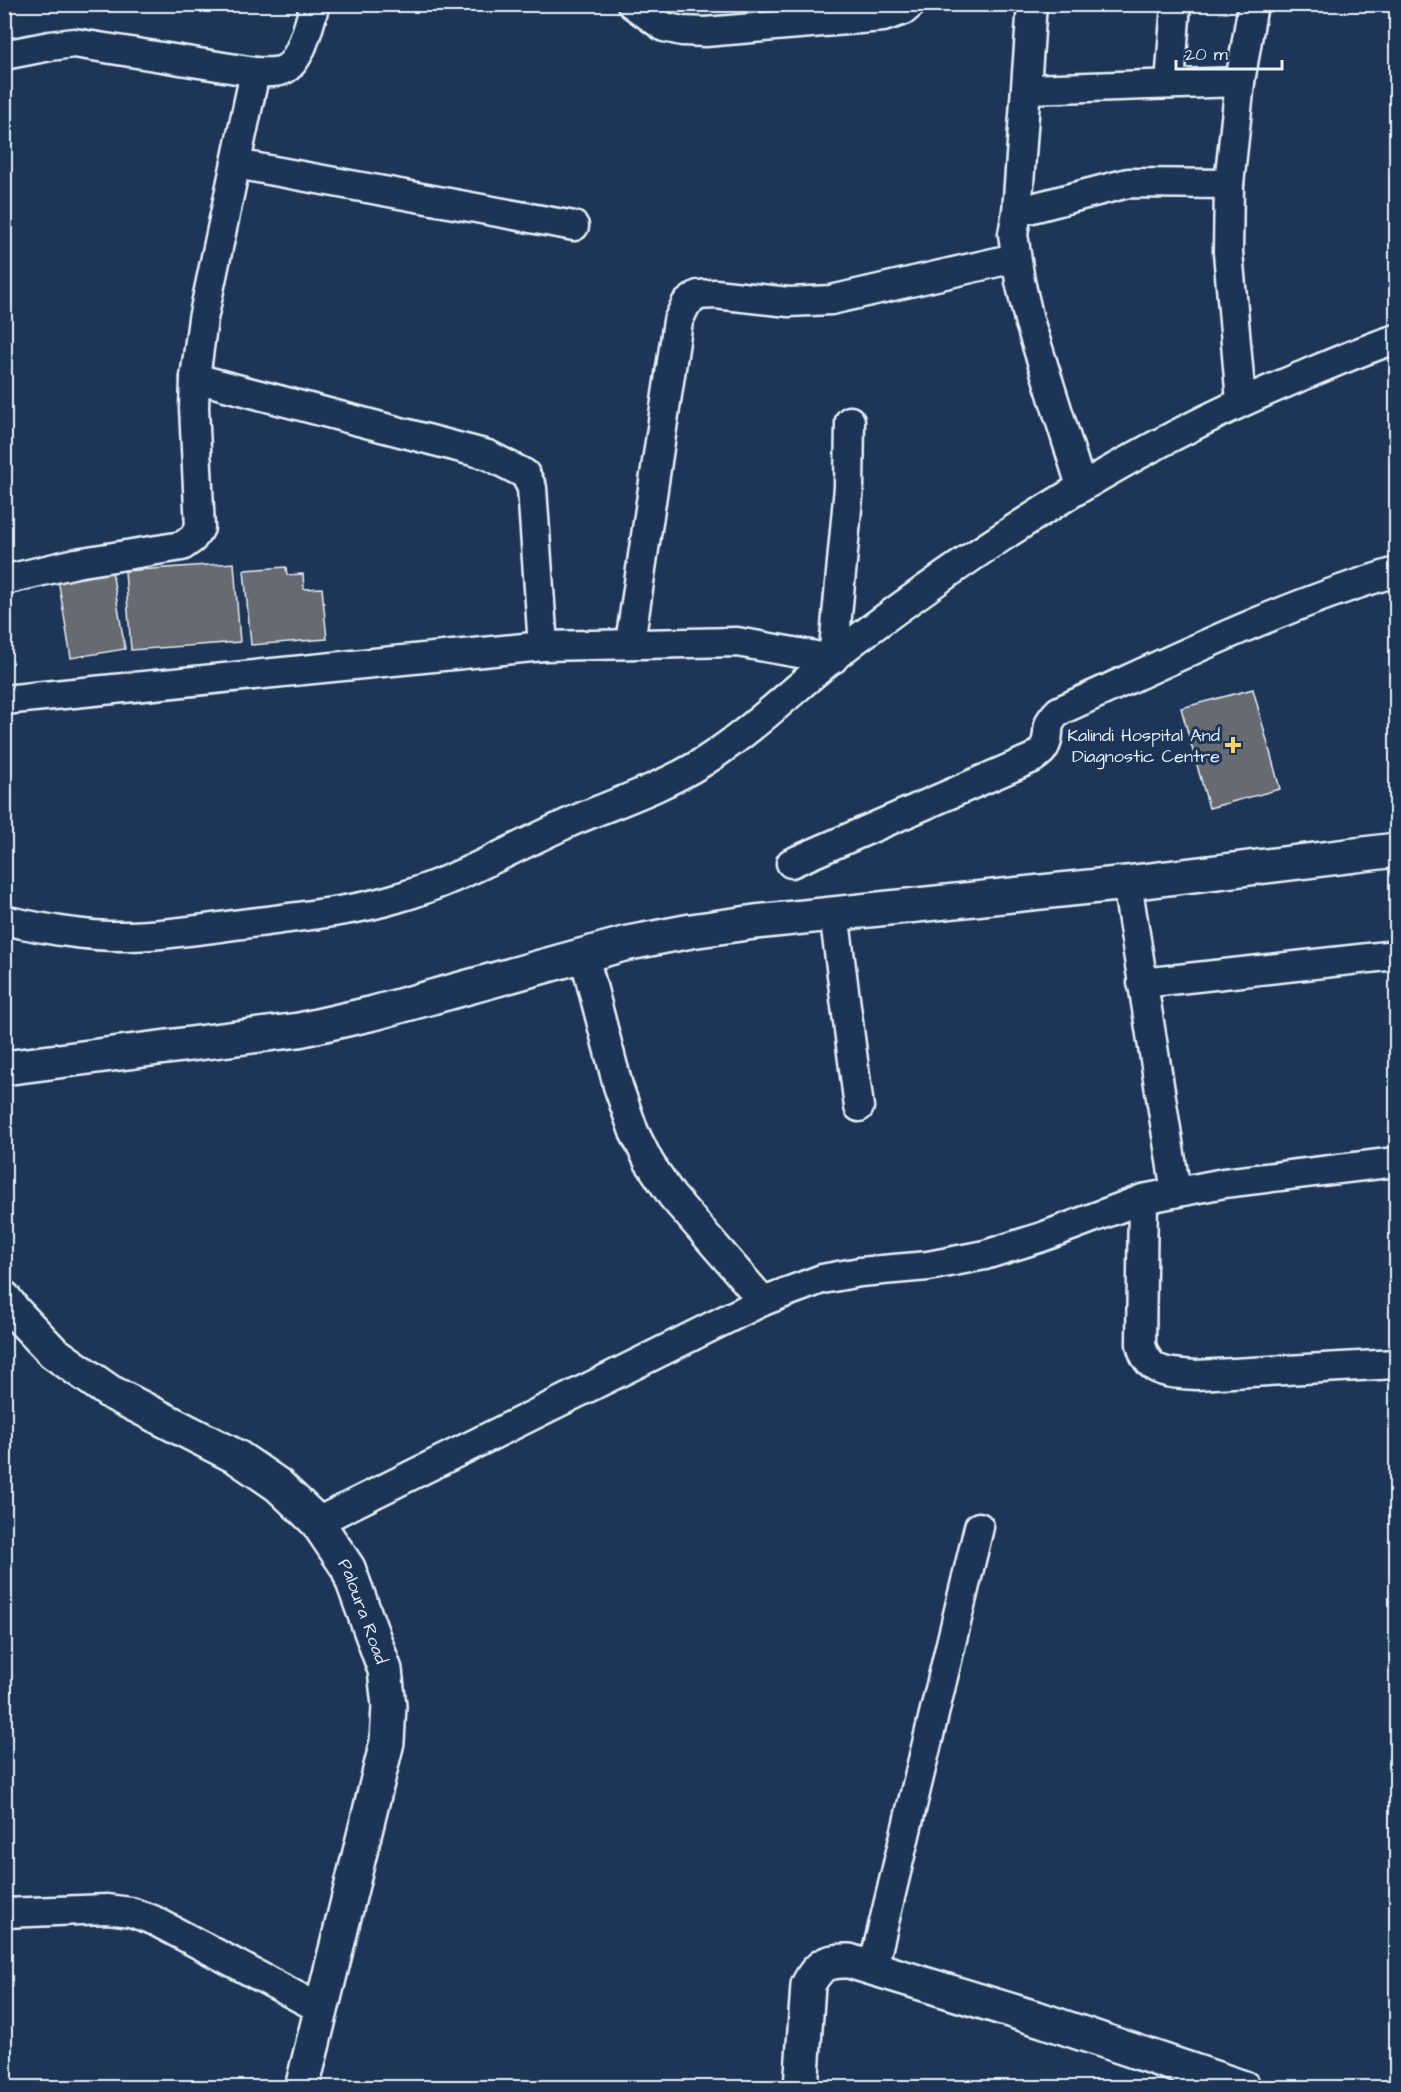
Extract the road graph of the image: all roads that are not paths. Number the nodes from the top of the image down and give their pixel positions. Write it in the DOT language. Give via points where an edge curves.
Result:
graph roads {
  1 [pos="315,4"];
  2 [pos="632,4"];
  3 [pos="910,4"];
  4 [pos="1032,4"];
  5 [pos="1176,4"];
  6 [pos="1252,4"];
  7 [pos="4,55"];
  8 [pos="255,72"];
  9 [pos="1240,82"];
  10 [pos="1170,84"];
  11 [pos="1027,89"];
  12 [pos="236,164"];
  13 [pos="1229,184"];
  14 [pos="1017,212"];
  15 [pos="574,226"];
  16 [pos="1015,258"];
  17 [pos="1396,339"];
  18 [pos="195,378"];
  19 [pos="1241,401"];
  20 [pos="850,421"];
  21 [pos="1081,486"];
  22 [pos="1396,572"];
  23 [pos="4,580"];
  24 [pos="630,644"];
  25 [pos="543,646"];
  26 [pos="833,658"];
  27 [pos="4,700"];
  28 [pos="1396,850"];
  29 [pos="791,863"];
  30 [pos="1127,883"];
  31 [pos="834,913"];
  32 [pos="4,920"];
  33 [pos="584,955"];
  34 [pos="1396,956"];
  35 [pos="1142,983"];
  36 [pos="4,1068"];
  37 [pos="858,1107"];
  38 [pos="1396,1162"];
  39 [pos="1176,1192"];
  40 [pos="1143,1199"];
  41 [pos="4,1298"];
  42 [pos="763,1301"];
  43 [pos="1396,1364"];
  44 [pos="317,1522"];
  45 [pos="979,1527"];
  46 [pos="4,1913"];
  47 [pos="873,1968"];
  48 [pos="321,2009"];
  49 [pos="302,2088"];
  50 [pos="801,2088"];
  51 [pos="1244,2088"];
  1 -- 8 [label="street" via="292,64 282,71"];
  2 -- 3 [label="street" via="664,27 705,32 882,17"];
  4 -- 11 [label="street"];
  5 -- 10 [label="street"];
  6 -- 9 [label="street"];
  7 -- 8 [label="street" via="74,43"];
  8 -- 12 [label="street"];
  9 -- 10 [label="street"];
  9 -- 13 [label="street"];
  10 -- 11 [label="street"];
  11 -- 14 [label="street"];
  12 -- 15 [label="street"];
  12 -- 18 [label="street" via="203,320"];
  13 -- 14 [label="street" via="1128,183"];
  13 -- 19 [label="street" via="1228,252"];
  14 -- 16 [label="street" via="1013,234"];
  16 -- 21 [label="street" via="1029,320"];
  16 -- 24 [label="street" via="831,300 789,302 715,294 698,295 686,304 678,321"];
  17 -- 19 [label="street"];
  18 -- 23 [label="street" via="200,528 192,539 182,546 76,563"];
  18 -- 25 [label="street" via="488,455 525,474 532,488"];
  19 -- 21 [label="street"];
  20 -- 26 [label="street" via="849,488"];
  21 -- 26 [label="street" via="926,587"];
  22 -- 29 [label="street" via="1284,611 1059,711 1049,720 1043,750 1033,758"];
  24 -- 25 [label="street"];
  24 -- 26 [label="street" via="737,642"];
  25 -- 27 [label="street"];
  26 -- 32 [label="street" via="739,739 699,765 399,898 305,916 127,936 86,935"];
  28 -- 30 [label="main road"];
  30 -- 31 [label="main road"];
  30 -- 35 [label="street"];
  31 -- 33 [label="main road" via="691,931"];
  31 -- 37 [label="street"];
  33 -- 36 [label="main road" via="299,1030"];
  33 -- 42 [label="street" via="634,1132 672,1196"];
  34 -- 35 [label="street"];
  35 -- 39 [label="street"];
  38 -- 39 [label="street" via="1224,1182"];
  39 -- 40 [label="street"];
  40 -- 42 [label="street" via="985,1255 822,1279"];
  40 -- 43 [label="street" via="1141,1344 1144,1357 1152,1366 1166,1372 1196,1375"];
  41 -- 44 [label="main road, Paloura Road" via="53,1352 110,1392 237,1458 278,1485"];
  42 -- 44 [label="street"];
  44 -- 48 [label="main road, Paloura Road" via="348,1568 385,1670 389,1706 387,1742"];
  45 -- 47 [label="street"];
  46 -- 48 [label="street" via="106,1909 130,1912 153,1920"];
  47 -- 50 [label="main road" via="834,1960 814,1973 806,1999"];
  47 -- 51 [label="main road"];
  48 -- 49 [label="main road, Paloura Road"];
}
